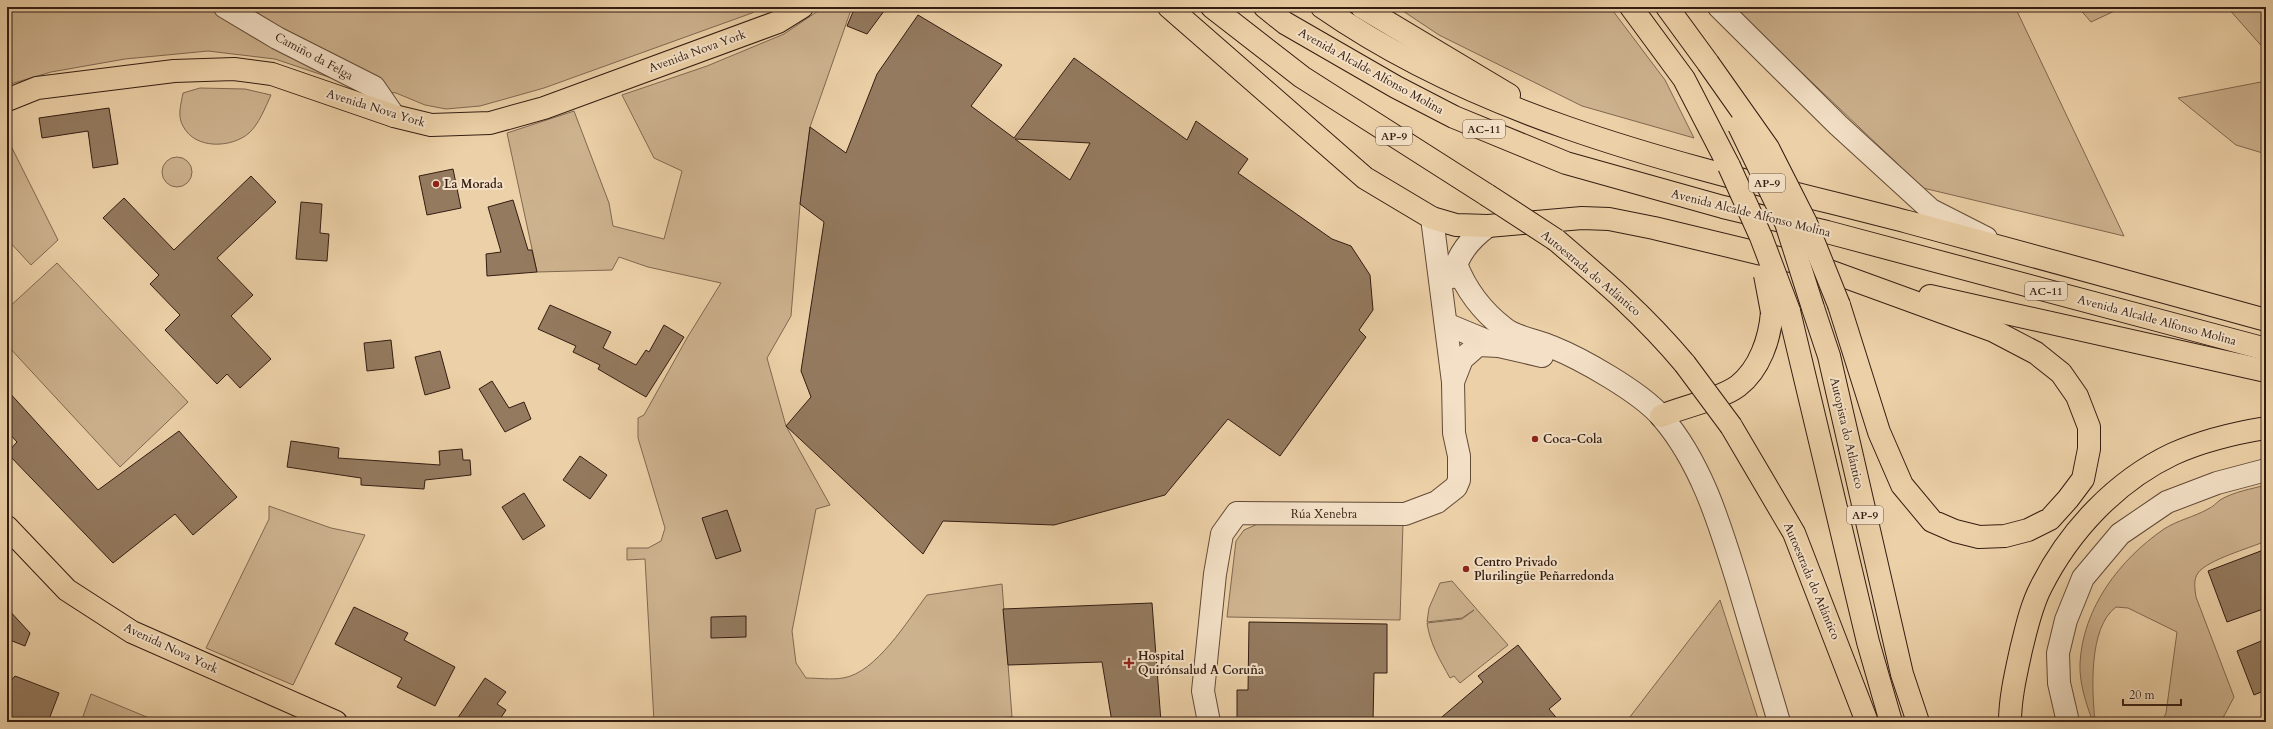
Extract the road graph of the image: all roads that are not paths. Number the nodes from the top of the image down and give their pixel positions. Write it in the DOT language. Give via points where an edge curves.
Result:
graph roads {
  1 [pos="225,7"];
  2 [pos="802,7"];
  3 [pos="1169,7"];
  4 [pos="1212,7"];
  5 [pos="1265,7"];
  6 [pos="1322,7"];
  7 [pos="1362,7"];
  8 [pos="1632,7"];
  9 [pos="1667,7"];
  10 [pos="1719,7"];
  11 [pos="1708,63"];
  12 [pos="7,100"];
  13 [pos="394,116"];
  14 [pos="1552,123"];
  15 [pos="1432,218"];
  16 [pos="1488,226"];
  17 [pos="2006,249"];
  18 [pos="1456,264"];
  19 [pos="1821,268"];
  20 [pos="1781,312"];
  21 [pos="2266,320"];
  22 [pos="1446,324"];
  23 [pos="1502,338"];
  24 [pos="2266,349"];
  25 [pos="2266,371"];
  26 [pos="1454,382"];
  27 [pos="1661,416"];
  28 [pos="2266,428"];
  29 [pos="2266,470"];
  30 [pos="7,527"];
  31 [pos="336,722"];
  32 [pos="1209,722"];
  33 [pos="1779,722"];
  34 [pos="1867,722"];
  35 [pos="1891,722"];
  36 [pos="1918,722"];
  37 [pos="2010,722"];
  38 [pos="2068,722"];
  1 -- 13 [label="street, Camiño da Felga" via="277,38 374,87"];
  2 -- 13 [label="main road, Avenida Nova York" via="778,22 544,108 490,123 431,125"];
  3 -- 15 [label="main road" via="1365,178"];
  4 -- 34 [label="main road, Autoestrada do Atlántico / AP-9, bridge" via="1302,77 1556,240 1623,297 1657,330 1731,426 1794,533"];
  5 -- 24 [label="main road, Avenida Alcalde Alfonso Molina / AC-11" via="1285,23 1396,87 1454,117 1566,163 1723,207 1835,234"];
  6 -- 14 [label="main road, AC-11" via="1416,63"];
  7 -- 14 [label="main road" via="1488,80"];
  8 -- 20 [label="main road, bridge" via="1684,79 1728,166 1761,237"];
  9 -- 11 [label="main road, AP-9"];
  10 -- 17 [label="street" via="1838,125 1931,210"];
  11 -- 19 [label="main road, bridge" via="1768,148 1806,223 1839,305 1879,432 1902,485 1932,521 1956,531 1979,536 2005,536 2028,530 2050,519 2083,479 2090,427 2077,396 2061,373 2036,353 1994,331"];
  11 -- 36 [label="main road, Autopista do Atlántico / AP-9, bridge" via="1786,223 1829,356 1902,674"];
  12 -- 13 [label="main road, Avenida Nova York" via="37,88 174,71 234,69 272,74"];
  14 -- 17 [label="main road, AC-11" via="1713,172"];
  15 -- 16 [label="main road" via="1456,225"];
  15 -- 22 [label="street, Rúa Xenebra"];
  16 -- 18 [label="street, Rúa Xenebra" via="1466,245"];
  16 -- 19 [label="main road" via="1582,218 1608,219"];
  17 -- 21 [label="main road, AC-11"];
  18 -- 22 [label="street, Rúa Xenebra"];
  18 -- 23 [label="street" via="1464,284"];
  19 -- 25 [label="main road" via="1974,307"];
  20 -- 27 [label="main road" via="1750,374 1739,386"];
  20 -- 35 [label="main road" via="1803,362 1868,642"];
  22 -- 23 [label="street"];
  22 -- 26 [label="street, Rúa Xenebra"];
  23 -- 26 [label="street" via="1478,345 1462,359"];
  23 -- 27 [label="street" via="1605,376 1635,393"];
  26 -- 32 [label="street, Rúa Xenebra" via="1454,433 1459,456 1459,480 1456,487 1437,502 1405,514 1237,513 1222,534 1215,574 1203,691"];
  27 -- 33 [label="street" via="1685,450 1714,506"];
  28 -- 37 [label="main road" via="2219,438 2173,454 2139,475 2087,517 2040,588 2026,629 2015,678"];
  29 -- 38 [label="street" via="2217,483 2167,502 2120,534 2083,578 2066,620 2058,653 2059,683"];
  30 -- 31 [label="main road, Avenida Nova York" via="67,590 132,632"];
}
